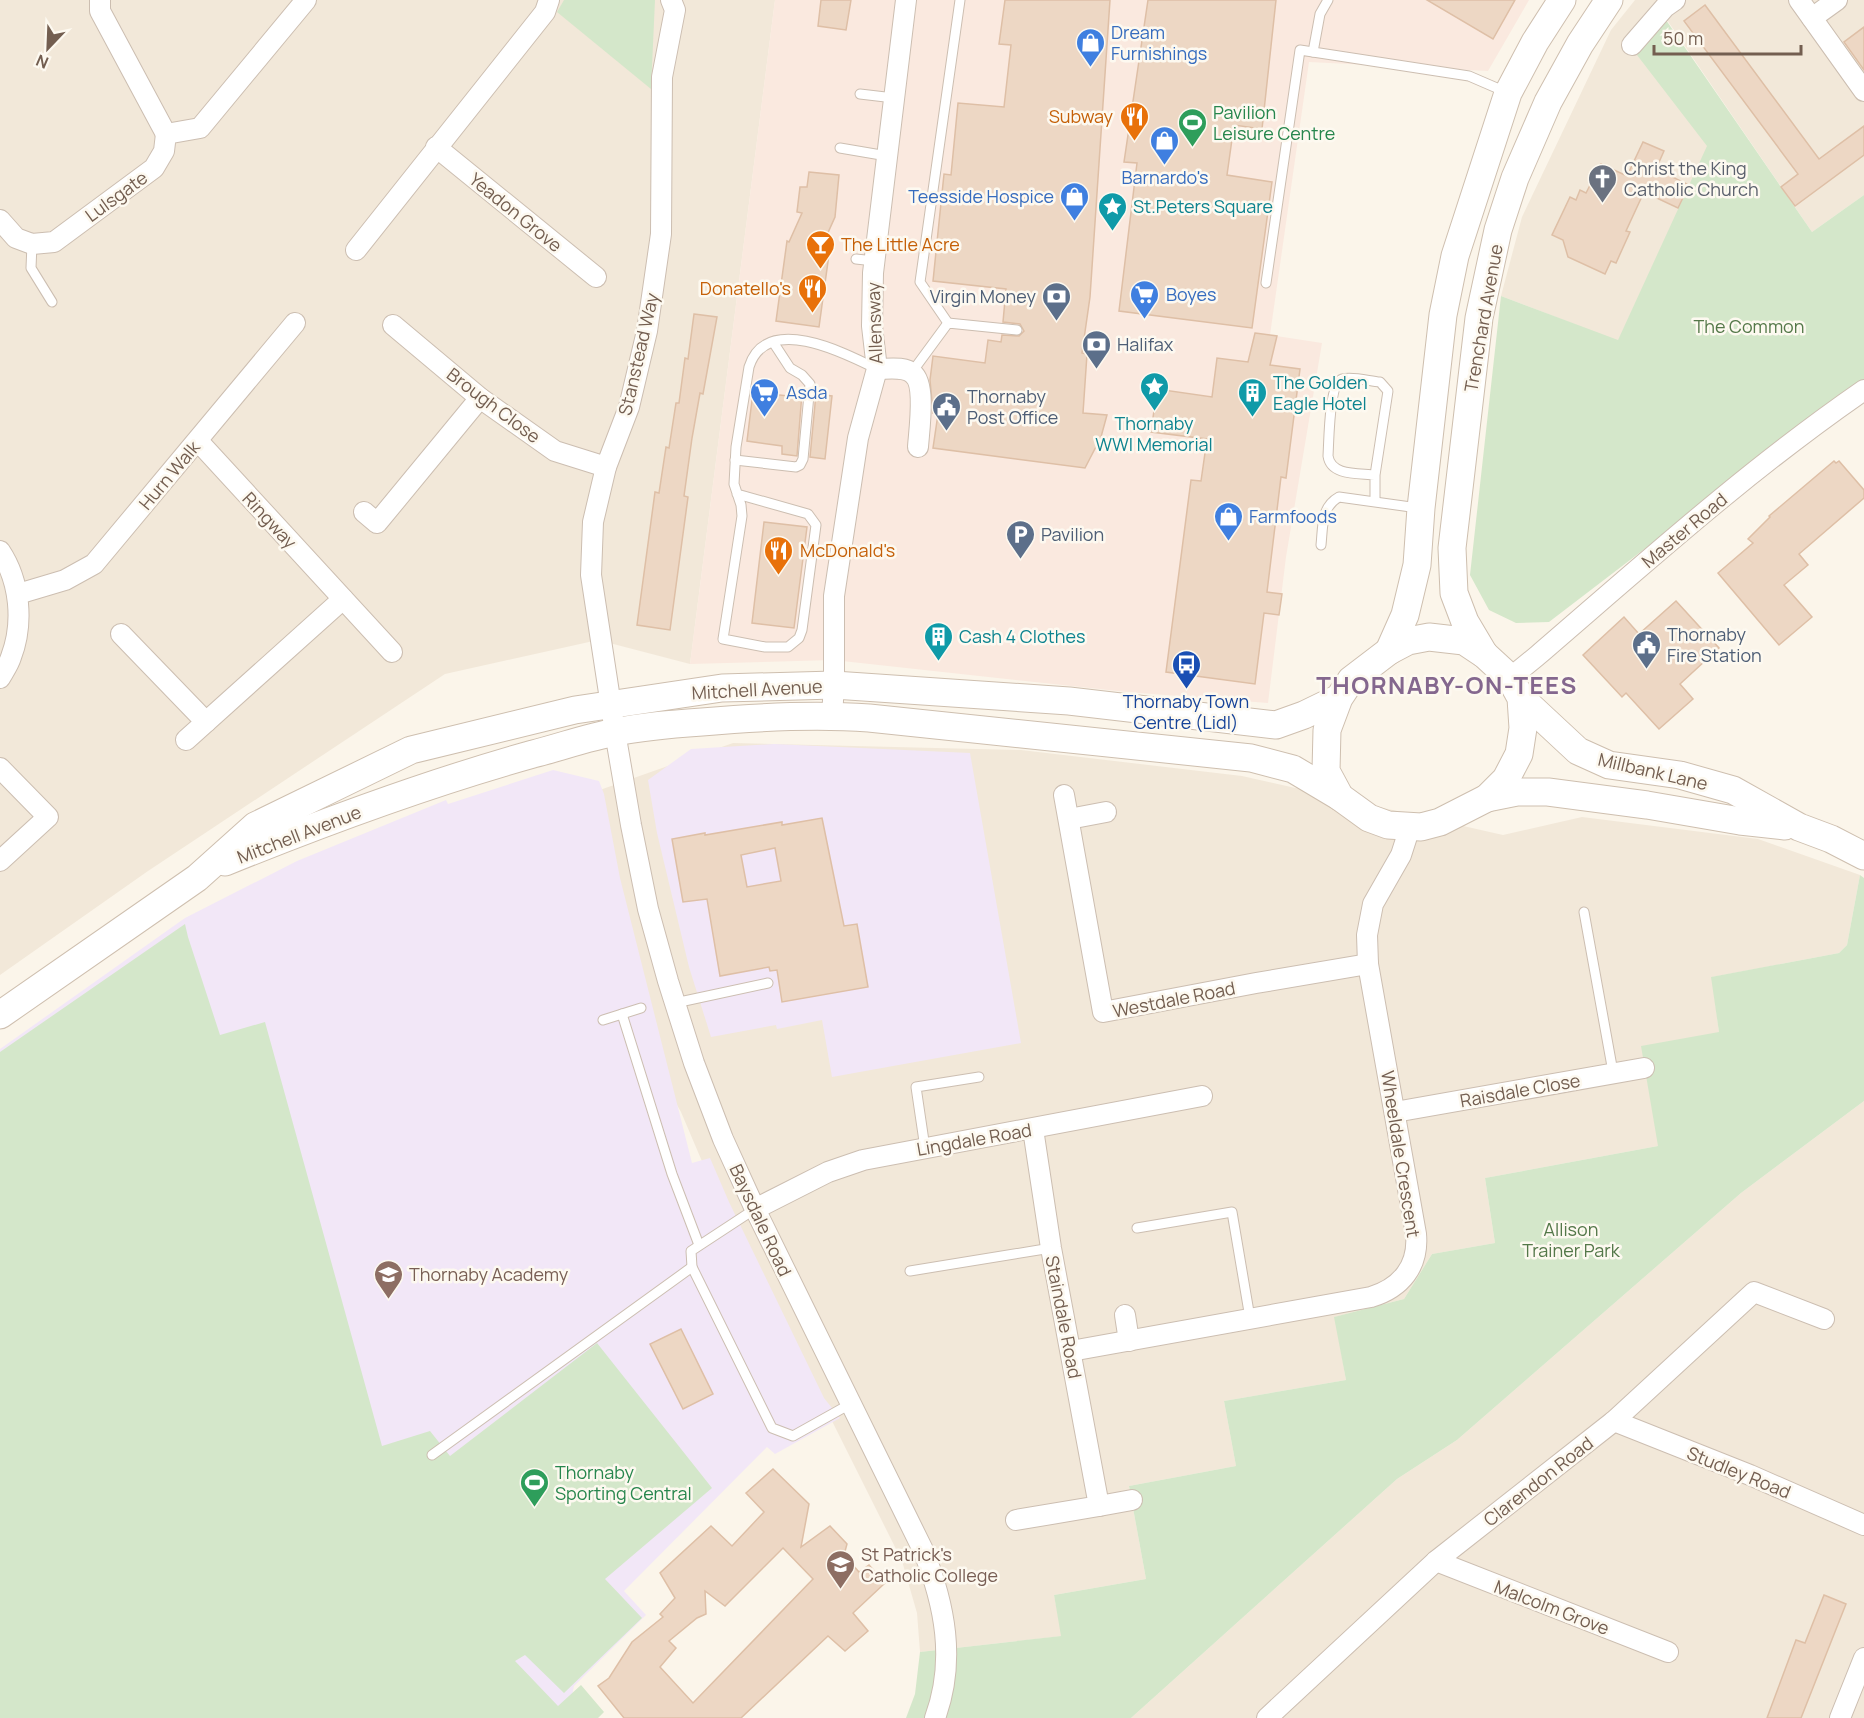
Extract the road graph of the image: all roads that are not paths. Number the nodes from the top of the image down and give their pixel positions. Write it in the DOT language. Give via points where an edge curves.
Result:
graph roads {
  1 [pos="100,0"];
  2 [pos="306,0"];
  3 [pos="549,0"];
  4 [pos="672,0"];
  5 [pos="906,0"];
  6 [pos="960,0"];
  7 [pos="1328,0"];
  8 [pos="1562,0"];
  9 [pos="1609,0"];
  10 [pos="1675,0"];
  11 [pos="1799,0"];
  12 [pos="1837,0"];
  13 [pos="1812,18"];
  14 [pos="1632,45"];
  15 [pos="1314,52"];
  16 [pos="1864,91"];
  17 [pos="1508,93"];
  18 [pos="860,94"];
  19 [pos="894,98"];
  20 [pos="166,135"];
  21 [pos="436,147"];
  22 [pos="840,147"];
  23 [pos="887,156"];
  24 [pos="0,220"];
  25 [pos="32,244"];
  26 [pos="356,250"];
  27 [pos="596,278"];
  28 [pos="1266,283"];
  29 [pos="52,303"];
  30 [pos="1443,315"];
  31 [pos="1479,318"];
  32 [pos="295,323"];
  33 [pos="948,323"];
  34 [pos="393,325"];
  35 [pos="1017,330"];
  36 [pos="773,342"];
  37 [pos="877,369"];
  38 [pos="912,372"];
  39 [pos="1864,390"];
  40 [pos="480,398"];
  41 [pos="198,441"];
  42 [pos="918,447"];
  43 [pos="735,460"];
  44 [pos="606,467"];
  45 [pos="1375,475"];
  46 [pos="737,494"];
  47 [pos="1375,501"];
  48 [pos="1420,508"];
  49 [pos="364,512"];
  50 [pos="1321,545"];
  51 [pos="0,551"];
  52 [pos="18,594"];
  53 [pos="343,599"];
  54 [pos="121,634"];
  55 [pos="1389,651"];
  56 [pos="392,652"];
  57 [pos="1485,655"];
  58 [pos="0,678"];
  59 [pos="834,685"];
  60 [pos="1515,688"];
  61 [pos="1339,698"];
  62 [pos="611,704"];
  63 [pos="832,716"];
  64 [pos="206,722"];
  65 [pos="615,732"];
  66 [pos="186,740"];
  67 [pos="0,768"];
  68 [pos="1064,795"];
  69 [pos="1340,796"];
  70 [pos="1487,798"];
  71 [pos="1106,812"];
  72 [pos="1069,819"];
  73 [pos="1410,827"];
  74 [pos="1799,827"];
  75 [pos="1864,856"];
  76 [pos="0,861"];
  77 [pos="208,869"];
  78 [pos="1584,912"];
  79 [pos="1368,964"];
  80 [pos="768,983"];
  81 [pos="675,1004"];
  82 [pos="641,1008"];
  83 [pos="0,1014"];
  84 [pos="622,1014"];
  85 [pos="603,1020"];
  86 [pos="1644,1068"];
  87 [pos="1613,1072"];
  88 [pos="979,1077"];
  89 [pos="1202,1096"];
  90 [pos="1395,1112"];
  91 [pos="1033,1129"];
  92 [pos="925,1148"];
  93 [pos="755,1209"];
  94 [pos="1137,1228"];
  95 [pos="699,1245"];
  96 [pos="1051,1248"];
  97 [pos="692,1267"];
  98 [pos="910,1271"];
  99 [pos="1125,1315"];
  100 [pos="1250,1318"];
  101 [pos="1824,1319"];
  102 [pos="1120,1342"];
  103 [pos="1071,1351"];
  104 [pos="852,1403"];
  105 [pos="1614,1421"];
  106 [pos="432,1455"];
  107 [pos="1132,1500"];
  108 [pos="1099,1506"];
  109 [pos="1016,1520"];
  110 [pos="1864,1525"];
  111 [pos="1436,1561"];
  112 [pos="1668,1652"];
  113 [pos="1864,1658"];
  114 [pos="935,1718"];
  115 [pos="1267,1718"];
  116 [pos="1840,1718"];
  1 -- 20 [label="street" via="100,11"];
  2 -- 20 [label="street" via="200,128"];
  3 -- 21 [label="street" via="545,12"];
  4 -- 44 [label="street, Stanstead Way" via="675,10 663,77 661,234 647,331 629,407"];
  5 -- 19 [label="street, Allensway"];
  6 -- 33 [label="lane" via="920,282"];
  7 -- 15 [label="lane" via="1320,14"];
  8 -- 17 [label="street, Trenchard Avenue"];
  9 -- 31 [label="street, Trenchard Avenue" via="1548,102 1515,178 1498,230"];
  10 -- 14 [label="street"];
  11 -- 13 [label="street"];
  12 -- 13 [label="street"];
  13 -- 16 [label="street"];
  15 -- 17 [label="lane" via="1469,76"];
  15 -- 28 [label="lane" via="1300,50"];
  17 -- 30 [label="street, Trenchard Avenue" via="1464,223"];
  18 -- 19 [label="lane"];
  19 -- 23 [label="street, Allensway"];
  20 -- 25 [label="street, Lulsgate" via="164,151 154,168 54,242"];
  21 -- 26 [label="street"];
  21 -- 27 [label="street, Yeadon Grove"];
  22 -- 23 [label="lane"];
  23 -- 37 [label="street, Allensway" via="865,260"];
  24 -- 25 [label="street" via="16,238"];
  25 -- 29 [label="lane" via="31,268"];
  30 -- 31 [label="street"];
  30 -- 48 [label="street, Trenchard Avenue"];
  31 -- 57 [label="street, Trenchard Avenue" via="1452,548 1454,593"];
  32 -- 41 [label="street, Hurn Walk"];
  33 -- 35 [label="lane"];
  33 -- 38 [label="lane"];
  34 -- 40 [label="street, Brough Close"];
  36 -- 37 [label="lane" via="789,339 814,344 843,352"];
  36 -- 43 [label="lane" via="763,345 748,367"];
  36 -- 43 [label="lane" via="790,368 810,384 803,459 795,467"];
  37 -- 38 [label="street"];
  37 -- 59 [label="street, Allensway" via="858,438 834,596"];
  38 -- 42 [label="street" via="921,391"];
  39 -- 60 [label="street, Master Road" via="1707,509 1537,656"];
  40 -- 44 [label="street, Brough Close" via="555,451"];
  40 -- 49 [label="street" via="377,523"];
  41 -- 52 [label="street, Hurn Walk" via="94,564 65,580"];
  41 -- 53 [label="street, Ringway"];
  43 -- 46 [label="lane"];
  44 -- 62 [label="street, Stanstead Way" via="593,522 591,575"];
  45 -- 45 [label="lane" via="1388,391 1380,382 1343,378 1332,393 1329,463 1336,470"];
  45 -- 47 [label="lane"];
  46 -- 46 [label="lane" via="742,516 723,639 788,647 802,630 816,525 808,514"];
  47 -- 48 [label="lane"];
  47 -- 50 [label="lane" via="1339,497 1330,502"];
  48 -- 55 [label="street, Trenchard Avenue" via="1417,565 1405,615"];
  51 -- 52 [label="street"];
  52 -- 58 [label="street" via="19,620 12,656"];
  53 -- 56 [label="street, Ringway"];
  53 -- 64 [label="street"];
  54 -- 64 [label="street"];
  55 -- 57 [label="street, Mitchell Avenue" via="1408,641 1429,637 1464,641"];
  55 -- 61 [label="street, Mitchell Avenue" via="1351,680"];
  57 -- 60 [label="street, Mitchell Avenue"];
  59 -- 61 [label="street, Mitchell Avenue" via="1069,701 1276,725"];
  59 -- 62 [label="street, Mitchell Avenue" via="722,688"];
  59 -- 63 [label="street, Allensway"];
  60 -- 70 [label="street, Mitchell Avenue" via="1523,728 1519,754 1506,779"];
  60 -- 74 [label="street, Millbank Lane" via="1578,752 1609,765 1680,775 1732,790"];
  61 -- 69 [label="street, Mitchell Avenue" via="1327,730 1325,749 1326,771"];
  62 -- 65 [label="street, Baysdale Road"];
  62 -- 77 [label="street, Mitchell Avenue" via="411,750 255,826"];
  63 -- 65 [label="street, Mitchell Avenue" via="763,717"];
  63 -- 69 [label="street, Mitchell Avenue" via="1251,758 1293,770"];
  64 -- 66 [label="street"];
  65 -- 77 [label="street, Mitchell Avenue" via="433,785"];
  65 -- 81 [label="street, Baysdale Road" via="648,909"];
  67 -- 76 [label="street" via="48,817"];
  68 -- 72 [label="street, Westdale Road"];
  69 -- 73 [label="street, Mitchell Avenue" via="1369,818"];
  70 -- 73 [label="street, Mitchell Avenue" via="1440,822"];
  70 -- 74 [label="street, Millbank Lane" via="1517,792 1548,792"];
  71 -- 72 [label="street"];
  72 -- 79 [label="street, Westdale Road" via="1103,1012"];
  73 -- 79 [label="street, Wheeldale Crescent" via="1401,855 1373,904 1367,934"];
  74 -- 75 [label="street, Millbank Lane"];
  77 -- 83 [label="street, Mitchell Avenue"];
  78 -- 87 [label="lane"];
  79 -- 90 [label="street, Wheeldale Crescent"];
  80 -- 81 [label="lane"];
  81 -- 93 [label="street, Baysdale Road" via="719,1128"];
  82 -- 84 [label="lane"];
  84 -- 85 [label="lane"];
  84 -- 95 [label="lane" via="672,1174"];
  86 -- 87 [label="street, Raisdale Close"];
  87 -- 90 [label="street, Raisdale Close"];
  88 -- 92 [label="lane" via="916,1087"];
  89 -- 91 [label="street, Lingdale Road"];
  90 -- 100 [label="street, Wheeldale Crescent" via="1417,1244 1405,1276 1388,1291 1371,1297"];
  91 -- 92 [label="street, Lingdale Road"];
  91 -- 96 [label="street, Staindale Road"];
  92 -- 93 [label="street, Lingdale Road" via="863,1160 828,1172"];
  93 -- 95 [label="lane"];
  93 -- 104 [label="street, Baysdale Road"];
  94 -- 100 [label="lane" via="1232,1212"];
  95 -- 97 [label="lane" via="691,1251"];
  96 -- 98 [label="lane"];
  96 -- 103 [label="street, Staindale Road"];
  97 -- 104 [label="lane" via="772,1428 793,1436"];
  97 -- 106 [label="lane"];
  99 -- 102 [label="street"];
  100 -- 102 [label="street, Wheeldale Crescent"];
  101 -- 105 [label="street, Clarendon Road" via="1754,1292"];
  102 -- 103 [label="street, Wheeldale Crescent"];
  103 -- 108 [label="street, Staindale Road"];
  104 -- 114 [label="street, Baysdale Road" via="936,1583 945,1620 946,1660"];
  105 -- 110 [label="street, Studley Road"];
  105 -- 111 [label="street, Clarendon Road"];
  107 -- 108 [label="street"];
  108 -- 109 [label="street"];
  111 -- 112 [label="street, Malcolm Grove"];
  111 -- 115 [label="street, Clarendon Road"];
  113 -- 116 [label="street"];
}
